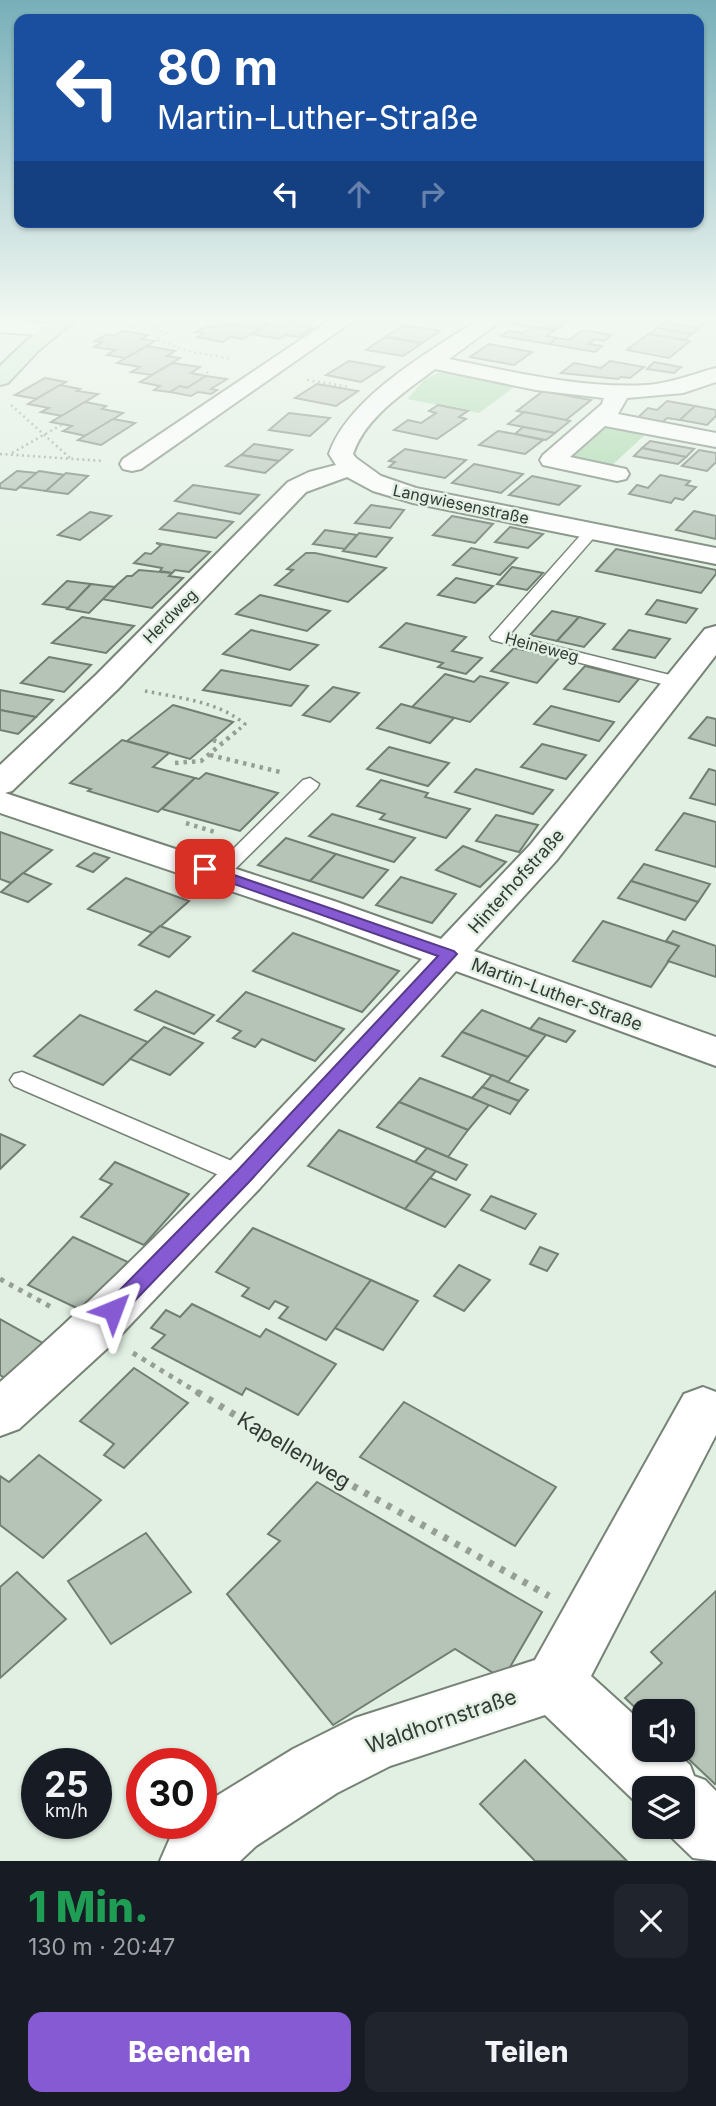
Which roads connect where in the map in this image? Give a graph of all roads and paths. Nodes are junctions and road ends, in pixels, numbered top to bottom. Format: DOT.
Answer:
graph roads {
  1 [pos="10,405"];
  2 [pos="218,405"];
  3 [pos="377,405"];
  4 [pos="614,405"];
  5 [pos="601,418"];
  6 [pos="63,424"];
  7 [pos="44,435"];
  8 [pos="716,440"];
  9 [pos="0,454"];
  10 [pos="10,454"];
  11 [pos="71,458"];
  12 [pos="132,464"];
  13 [pos="351,468"];
  14 [pos="617,474"];
  15 [pos="592,531"];
  16 [pos="716,556"];
  17 [pos="716,635"];
  18 [pos="107,682"];
  19 [pos="680,683"];
  20 [pos="213,740"];
  21 [pos="223,743"];
  22 [pos="175,762"];
  23 [pos="0,784"];
  24 [pos="310,784"];
  25 [pos="0,802"];
  26 [pos="186,824"];
  27 [pos="223,835"];
  28 [pos="219,874"];
  29 [pos="449,954"];
  30 [pos="716,1052"];
  31 [pos="22,1080"];
  32 [pos="244,1176"];
  33 [pos="0,1279"];
  34 [pos="94,1329"];
  35 [pos="703,1409"];
  36 [pos="0,1414"];
  37 [pos="589,1619"];
  38 [pos="555,1683"];
  39 [pos="654,1776"];
  40 [pos="695,1815"];
  41 [pos="716,1835"];
  42 [pos="193,1861"];
  1 -- 7 [label="path"];
  2 -- 12 [label="street"];
  3 -- 13 [label="street"];
  4 -- 5 [label="street"];
  5 -- 8 [label="street"];
  5 -- 14 [label="street"];
  6 -- 7 [label="path"];
  7 -- 10 [label="path"];
  7 -- 11 [label="path"];
  9 -- 10 [label="path"];
  10 -- 11 [label="path"];
  11 -- 12 [label="path"];
  13 -- 15 [label="street, Langwiesenstraße"];
  13 -- 18 [label="street, Herdweg"];
  15 -- 16 [label="street, Langwiesenstraße"];
  15 -- 19 [label="lane, Heineweg"];
  17 -- 19 [label="street, Hinterhofstraße"];
  18 -- 21 [label="path"];
  18 -- 23 [label="street, Herdweg"];
  19 -- 29 [label="street, Hinterhofstraße"];
  20 -- 21 [label="path"];
  21 -- 22 [label="path"];
  24 -- 28 [label="lane"];
  25 -- 28 [label="street, Martin-Luther-Straße"];
  26 -- 27 [label="path"];
  28 -- 29 [label="street, Martin-Luther-Straße"];
  29 -- 30 [label="street, Martin-Luther-Straße"];
  29 -- 32 [label="street, Hinterhofstraße"];
  31 -- 32 [label="lane"];
  32 -- 34 [label="street, Hinterhofstraße"];
  33 -- 34 [label="path, Kapellenweg"];
  34 -- 36 [label="street, Hinterhofstraße"];
  34 -- 37 [label="path, Kapellenweg"];
  35 -- 37 [label="street"];
  37 -- 38 [label="street"];
  38 -- 39 [label="street"];
  38 -- 42 [label="street, Waldhornstraße"];
  40 -- 41 [label="street"];
}
